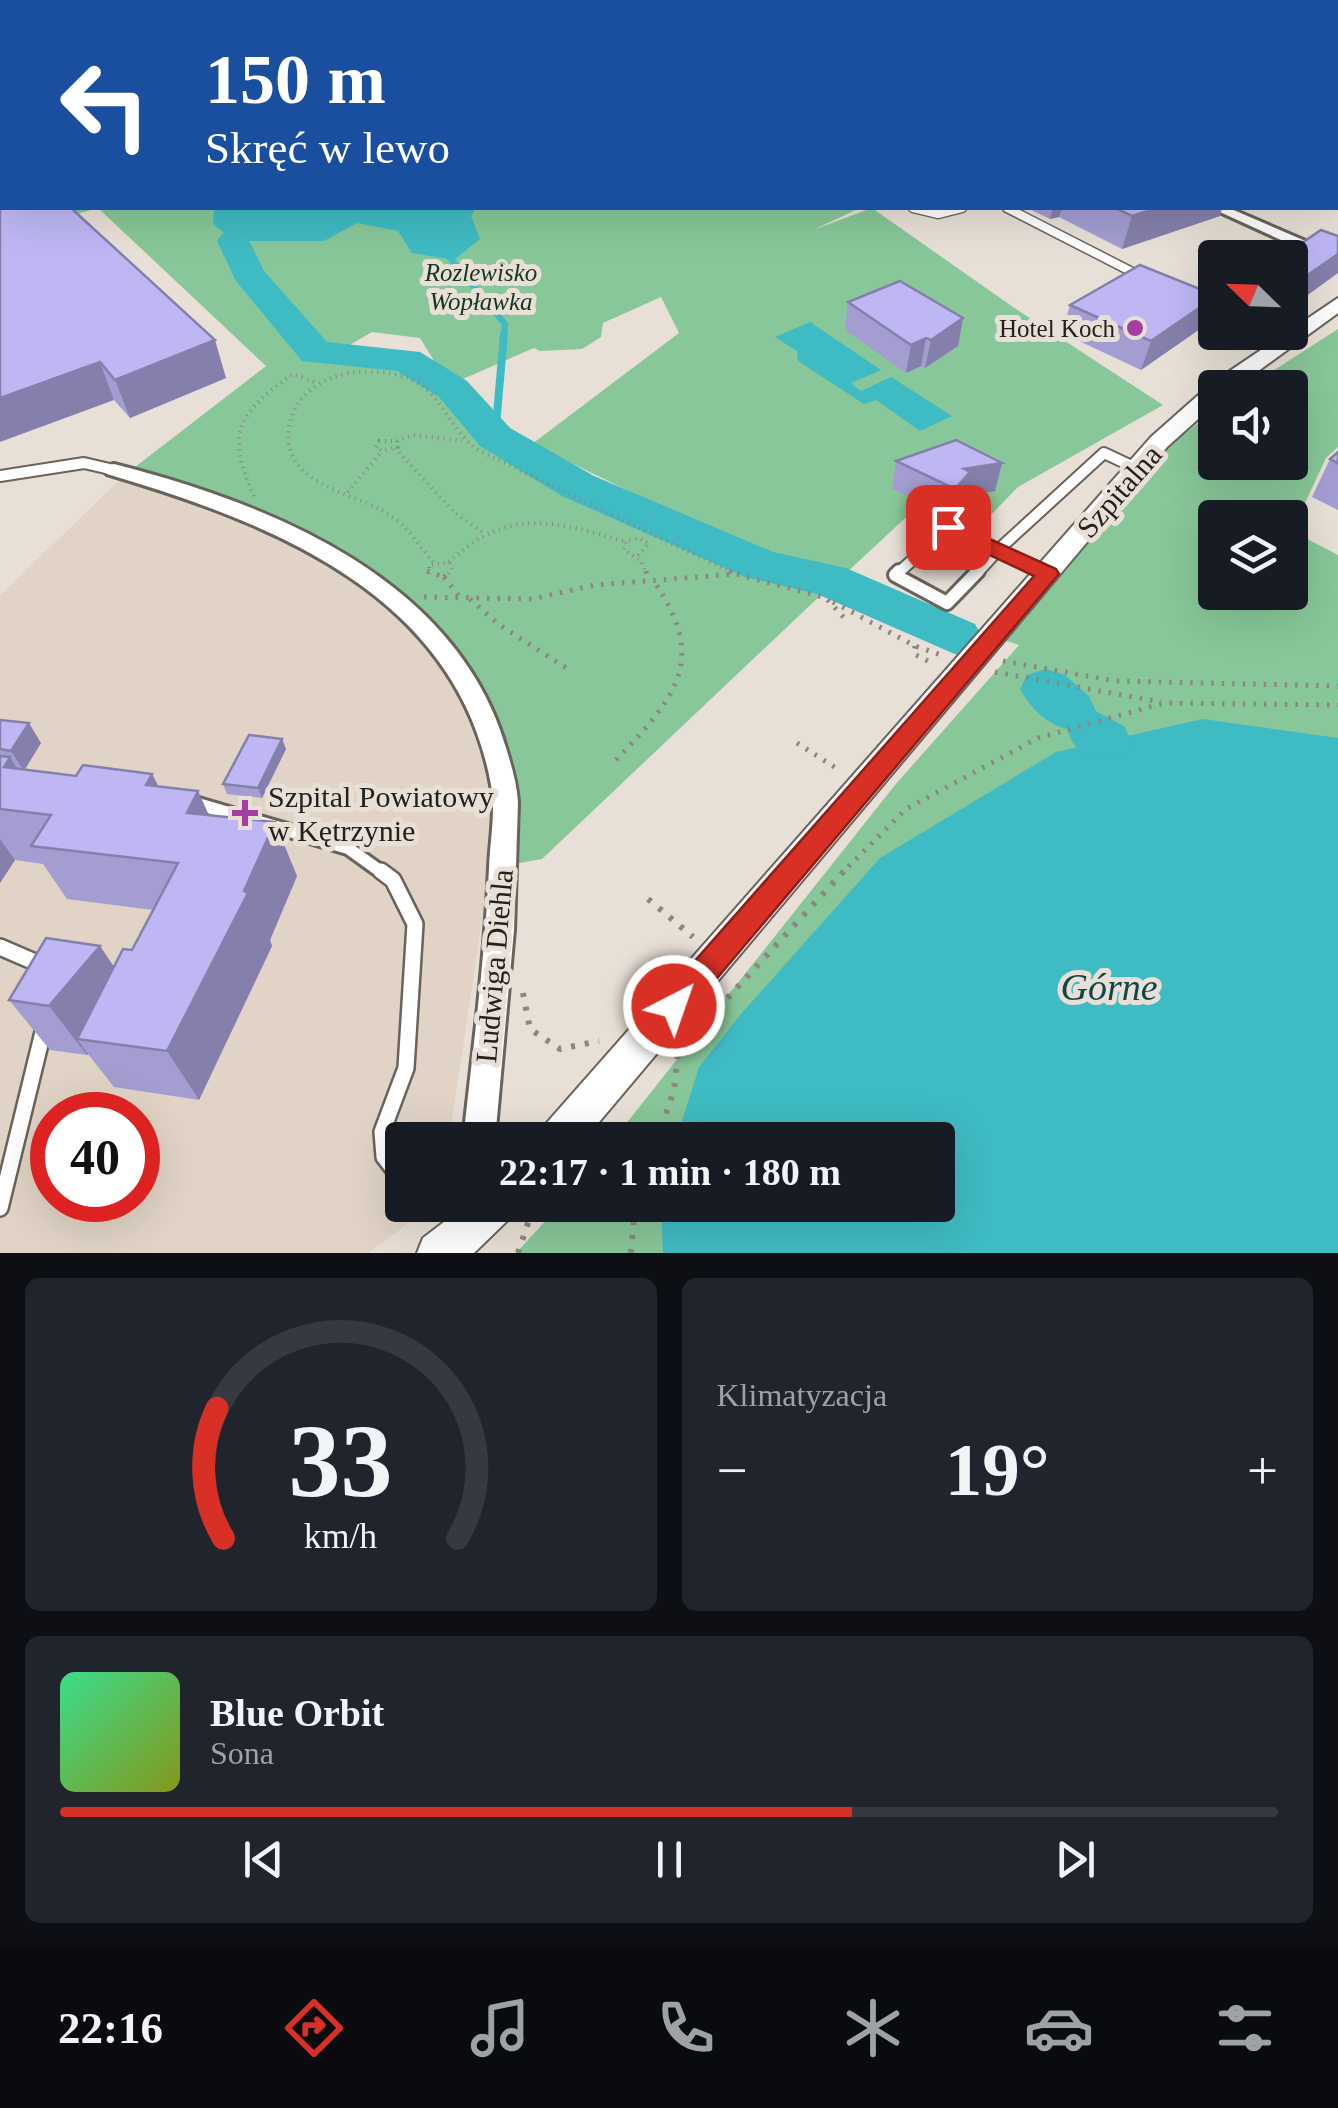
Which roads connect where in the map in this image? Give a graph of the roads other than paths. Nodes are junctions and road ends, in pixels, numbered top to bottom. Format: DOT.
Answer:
graph roads {
  1 [pos="917,210"];
  2 [pos="957,210"];
  3 [pos="1010,210"];
  4 [pos="1223,210"];
  5 [pos="1338,261"];
  6 [pos="1158,286"];
  7 [pos="1338,304"];
  8 [pos="1308,326"];
  9 [pos="1276,350"];
  10 [pos="1247,370"];
  11 [pos="1198,408"];
  12 [pos="1138,468"];
  13 [pos="114,470"];
  14 [pos="0,476"];
  15 [pos="998,550"];
  16 [pos="1048,574"];
  17 [pos="180,798"];
  18 [pos="0,947"];
  19 [pos="50,984"];
  20 [pos="49,1006"];
  21 [pos="386,1122"];
  22 [pos="481,1122"];
  23 [pos="574,1122"];
  24 [pos="385,1124"];
  25 [pos="385,1158"];
  26 [pos="0,1208"];
  1 -- 2 [label="lane"];
  3 -- 6 [label="lane"];
  4 -- 5 [label="street"];
  7 -- 8 [label="street, Szpitalna"];
  9 -- 10 [label="street, Szpitalna"];
  11 -- 12 [label="street, Szpitalna"];
  12 -- 15 [label="lane"];
  12 -- 16 [label="street, Szpitalna"];
  13 -- 14 [label="lane"];
  13 -- 22 [label="street, Ludwiga Diehla"];
  15 -- 15 [label="lane"];
  15 -- 16 [label="lane"];
  16 -- 23 [label="street, Szpitalna"];
  17 -- 21 [label="lane"];
  18 -- 19 [label="lane"];
  20 -- 26 [label="lane"];
  24 -- 25 [label="lane"];
}
